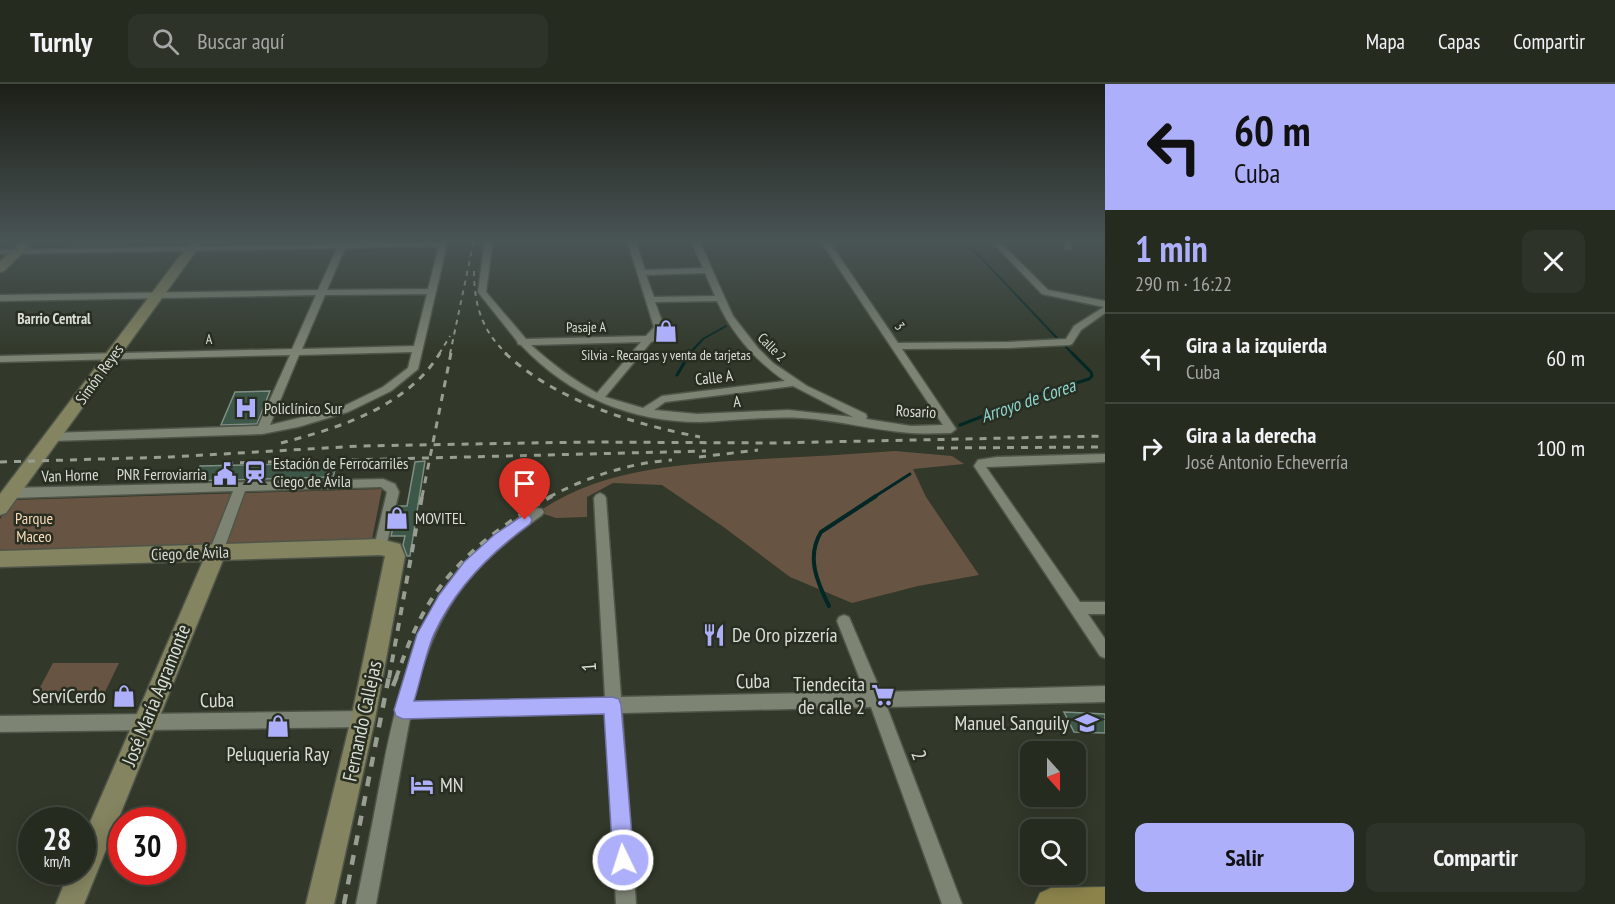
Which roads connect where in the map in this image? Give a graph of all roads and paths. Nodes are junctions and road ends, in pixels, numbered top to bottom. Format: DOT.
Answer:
graph roads {
  1 [pos="169,278"];
  2 [pos="327,278"];
  3 [pos="434,278"];
  4 [pos="484,278"];
  5 [pos="644,278"];
  6 [pos="713,278"];
  7 [pos="850,278"];
  8 [pos="1033,278"];
  9 [pos="431,291"];
  10 [pos="321,292"];
  11 [pos="156,296"];
  12 [pos="0,298"];
  13 [pos="722,298"];
  14 [pos="651,300"];
  15 [pos="1105,306"];
  16 [pos="651,339"];
  17 [pos="521,342"];
  18 [pos="896,346"];
  19 [pos="419,349"];
  20 [pos="295,353"];
  21 [pos="111,356"];
  22 [pos="0,359"];
  23 [pos="793,383"];
  24 [pos="598,398"];
  25 [pos="642,413"];
  26 [pos="879,424"];
  27 [pos="951,429"];
  28 [pos="262,430"];
  29 [pos="52,437"];
  30 [pos="1105,458"];
  31 [pos="241,486"];
  32 [pos="600,498"];
  33 [pos="6,500"];
  34 [pos="538,512"];
  35 [pos="380,547"];
  36 [pos="216,552"];
  37 [pos="0,559"];
  38 [pos="1076,608"];
  39 [pos="1105,608"];
  40 [pos="844,621"];
  41 [pos="1105,651"];
  42 [pos="1105,693"];
  43 [pos="876,699"];
  44 [pos="612,705"];
  45 [pos="403,710"];
  46 [pos="363,719"];
  47 [pos="145,722"];
  48 [pos="0,724"];
  49 [pos="1105,903"];
  50 [pos="70,904"];
  51 [pos="320,904"];
  52 [pos="366,904"];
  53 [pos="626,904"];
  54 [pos="952,904"];
  55 [pos="1051,904"];
  1 -- 11 [label="street, Simón Reyes"];
  2 -- 10 [label="street"];
  3 -- 9 [label="street"];
  4 -- 17 [label="street, A"];
  5 -- 14 [label="street"];
  6 -- 13 [label="street, Calle 2"];
  7 -- 18 [label="street, 3"];
  8 -- 15 [label="street"];
  9 -- 10 [label="street"];
  9 -- 19 [label="street"];
  10 -- 11 [label="street"];
  10 -- 20 [label="street"];
  11 -- 12 [label="street"];
  11 -- 21 [label="street, Simón Reyes"];
  13 -- 14 [label="street"];
  13 -- 23 [label="street, Calle 2"];
  14 -- 16 [label="street"];
  15 -- 18 [label="street"];
  16 -- 17 [label="street, Pasaje A"];
  16 -- 24 [label="street"];
  17 -- 24 [label="street, A"];
  18 -- 27 [label="street, 3"];
  19 -- 20 [label="street, A"];
  19 -- 28 [label="street"];
  20 -- 21 [label="street, A"];
  20 -- 28 [label="street"];
  21 -- 22 [label="street, A"];
  21 -- 29 [label="street, Simón Reyes"];
  23 -- 25 [label="street, Calle A"];
  23 -- 26 [label="street, Calle 2"];
  24 -- 25 [label="street, A"];
  25 -- 26 [label="street, A"];
  26 -- 27 [label="street, Rosario"];
  28 -- 29 [label="street"];
  29 -- 33 [label="street, Simón Reyes"];
  30 -- 38 [label="street"];
  31 -- 33 [label="street, Van Horne"];
  31 -- 35 [label="street, Van Horne"];
  31 -- 36 [label="street, José María Agramonte"];
  32 -- 44 [label="street, 1"];
  34 -- 45 [label="street"];
  35 -- 36 [label="street, Ciego de Ávila"];
  35 -- 46 [label="street, Fernando Callejas"];
  36 -- 37 [label="street, Ciego de Ávila"];
  36 -- 47 [label="street, José María Agramonte"];
  38 -- 39 [label="street"];
  38 -- 41 [label="street"];
  40 -- 43 [label="street, 2"];
  42 -- 43 [label="street, Cuba"];
  43 -- 44 [label="street, Cuba"];
  43 -- 54 [label="street, 2"];
  44 -- 45 [label="street, Cuba"];
  44 -- 53 [label="street, 1"];
  45 -- 52 [label="street"];
  46 -- 47 [label="street, Cuba"];
  46 -- 51 [label="street, Fernando Callejas"];
  47 -- 48 [label="street, Cuba"];
  47 -- 50 [label="street, José María Agramonte"];
  49 -- 55 [label="main road"];
}
